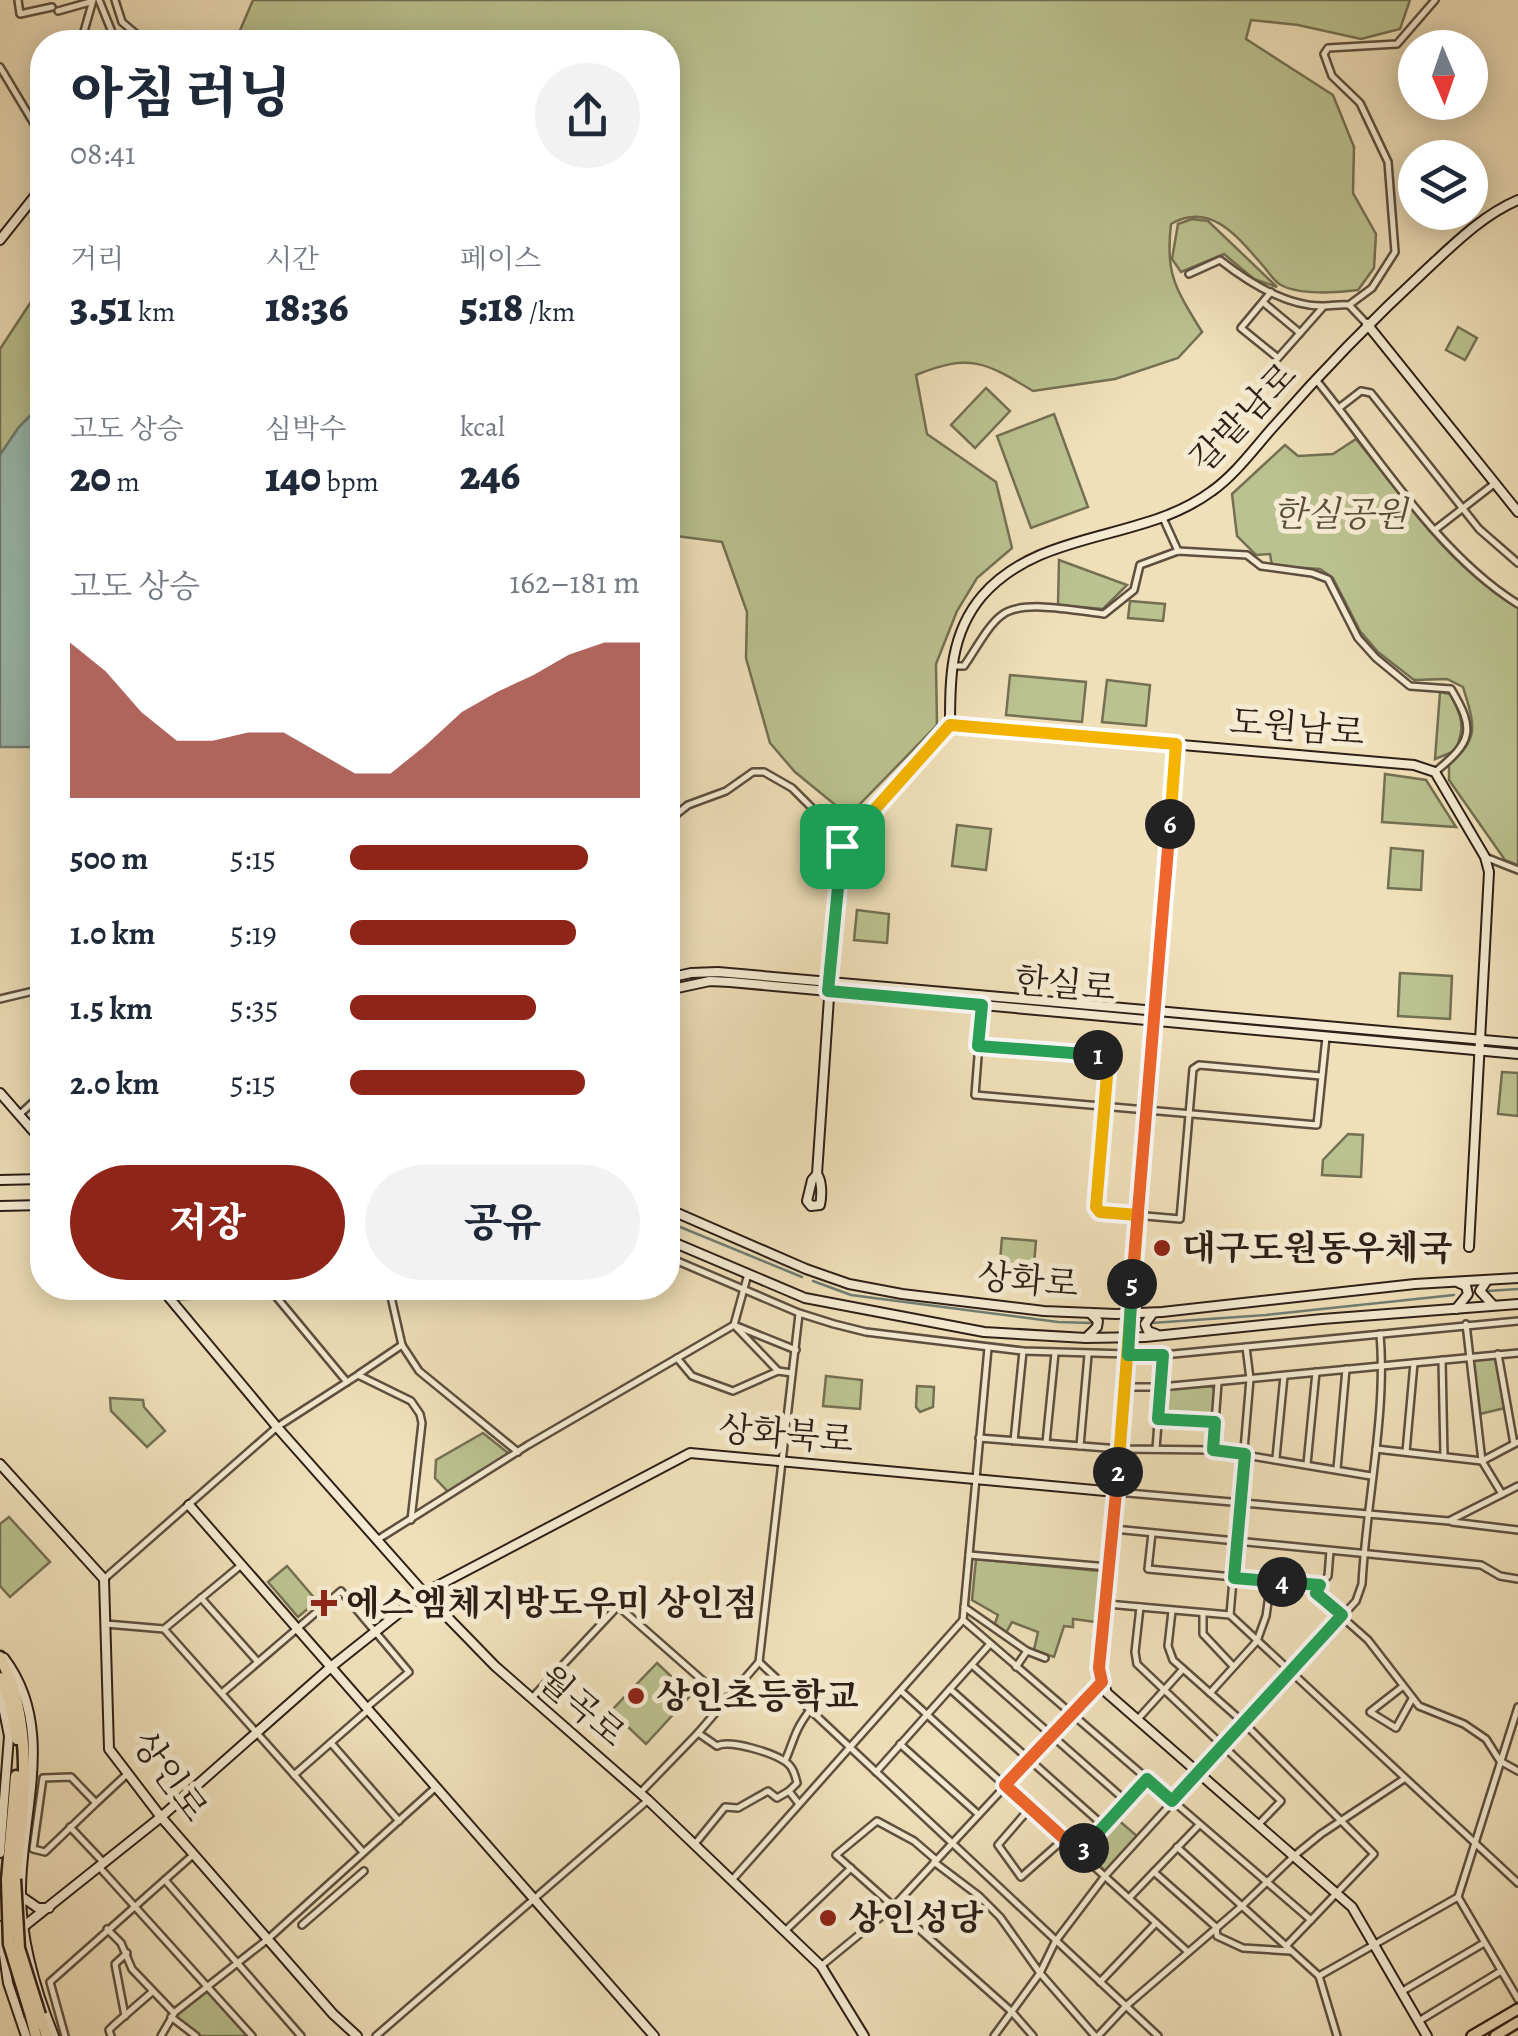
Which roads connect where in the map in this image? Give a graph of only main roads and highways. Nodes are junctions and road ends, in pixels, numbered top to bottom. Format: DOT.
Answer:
graph roads {
  1 [pos="1518,200"];
  2 [pos="30,202"];
  3 [pos="0,240"];
  4 [pos="1367,324"];
  5 [pos="1518,512"];
  6 [pos="950,725"];
  7 [pos="1176,744"];
  8 [pos="680,975"];
  9 [pos="828,986"];
  10 [pos="680,988"];
  11 [pos="1154,1015"];
  12 [pos="1480,1039"];
  13 [pos="1518,1043"];
  14 [pos="1480,1050"];
  15 [pos="1518,1054"];
  16 [pos="0,1093"];
  17 [pos="30,1128"];
  18 [pos="817,1174"];
  19 [pos="0,1180"];
  20 [pos="30,1180"];
  21 [pos="30,1205"];
  22 [pos="0,1206"];
  23 [pos="680,1214"];
  24 [pos="680,1245"];
  25 [pos="1469,1247"];
  26 [pos="1518,1278"];
  27 [pos="1490,1280"];
  28 [pos="1457,1283"];
  29 [pos="171,1300"];
  30 [pos="1518,1304"];
  31 [pos="1494,1306"];
  32 [pos="1456,1309"];
  33 [pos="1157,1312"];
  34 [pos="1090,1313"];
  35 [pos="1130,1314"];
  36 [pos="1160,1336"];
  37 [pos="1086,1338"];
  38 [pos="1129,1338"];
  39 [pos="0,1464"];
  40 [pos="1116,1492"];
  41 [pos="189,1504"];
  42 [pos="424,1593"];
  43 [pos="0,1655"];
  44 [pos="332,1666"];
  45 [pos="0,1678"];
  46 [pos="0,1691"];
  47 [pos="162,1816"];
  48 [pos="0,1853"];
  49 [pos="7,1882"];
  50 [pos="22,1894"];
  51 [pos="49,1908"];
  52 [pos="0,1926"];
  53 [pos="23,1929"];
  54 [pos="3,1943"];
  55 [pos="1518,2009"];
  56 [pos="35,2015"];
  57 [pos="1518,2022"];
  58 [pos="865,2035"];
  59 [pos="26,2036"];
  60 [pos="36,2036"];
  61 [pos="46,2036"];
  62 [pos="54,2036"];
  63 [pos="357,2036"];
  64 [pos="654,2036"];
  65 [pos="1428,2036"];
  66 [pos="1472,2036"];
  67 [pos="1495,2036"];
  1 -- 4 [label="main road, 갈밭남로"];
  2 -- 3 [label="main road"];
  4 -- 5 [label="main road"];
  4 -- 6 [label="main road, 갈밭남로"];
  6 -- 7 [label="main road, 도원남로"];
  6 -- 9 [label="main road"];
  7 -- 11 [label="main road"];
  7 -- 12 [label="main road, 도원남로"];
  8 -- 9 [label="main road, 한실로"];
  9 -- 10 [label="main road, 한실로"];
  9 -- 11 [label="main road, 한실로"];
  9 -- 11 [label="main road, 한실로"];
  9 -- 18 [label="main road"];
  11 -- 12 [label="main road, 한실로"];
  11 -- 14 [label="main road, 한실로"];
  11 -- 35 [label="main road"];
  12 -- 13 [label="main road, 한실로"];
  12 -- 14 [label="main road"];
  14 -- 15 [label="main road, 한실로"];
  14 -- 25 [label="main road"];
  16 -- 17 [label="main road"];
  19 -- 20 [label="main road"];
  21 -- 22 [label="main road"];
  23 -- 34 [label="main road, 상화로"];
  24 -- 37 [label="main road, 상화로"];
  26 -- 27 [label="main road, 상화로"];
  27 -- 28 [label="main road, 상화로"];
  27 -- 31 [label="main road"];
  28 -- 32 [label="main road"];
  28 -- 33 [label="main road, 상화로"];
  29 -- 42 [label="main road, 월곡로"];
  30 -- 31 [label="main road, 상화로"];
  31 -- 32 [label="main road, 상화로"];
  32 -- 36 [label="main road, 상화로"];
  33 -- 35 [label="main road, 상화로"];
  33 -- 36 [label="main road"];
  34 -- 35 [label="main road, 상화로"];
  34 -- 37 [label="main road"];
  35 -- 38 [label="main road"];
  36 -- 38 [label="main road, 상화로"];
  37 -- 38 [label="main road, 상화로"];
  38 -- 40 [label="main road"];
  39 -- 47 [label="main road, 상인로"];
  40 -- 42 [label="main road, 상화북로"];
  40 -- 65 [label="main road"];
  41 -- 44 [label="main road"];
  42 -- 44 [label="main road, 상화북로"];
  42 -- 58 [label="main road, 월곡로"];
  43 -- 49 [label="highway"];
  43 -- 50 [label="main road"];
  44 -- 47 [label="main road, 상화북로"];
  44 -- 64 [label="main road"];
  45 -- 49 [label="highway"];
  46 -- 48 [label="main road"];
  47 -- 51 [label="main road, 상화북로"];
  47 -- 63 [label="main road, 상인로"];
  49 -- 50 [label="main road"];
  49 -- 56 [label="highway, bridge"];
  50 -- 51 [label="main road"];
  50 -- 53 [label="main road"];
  51 -- 53 [label="main road, 상화북로"];
  52 -- 54 [label="main road"];
  53 -- 54 [label="main road, 상화북로"];
  53 -- 62 [label="main road"];
  54 -- 59 [label="main road"];
  55 -- 66 [label="main road"];
  56 -- 60 [label="highway"];
  56 -- 61 [label="highway"];
  57 -- 67 [label="main road"];
}
